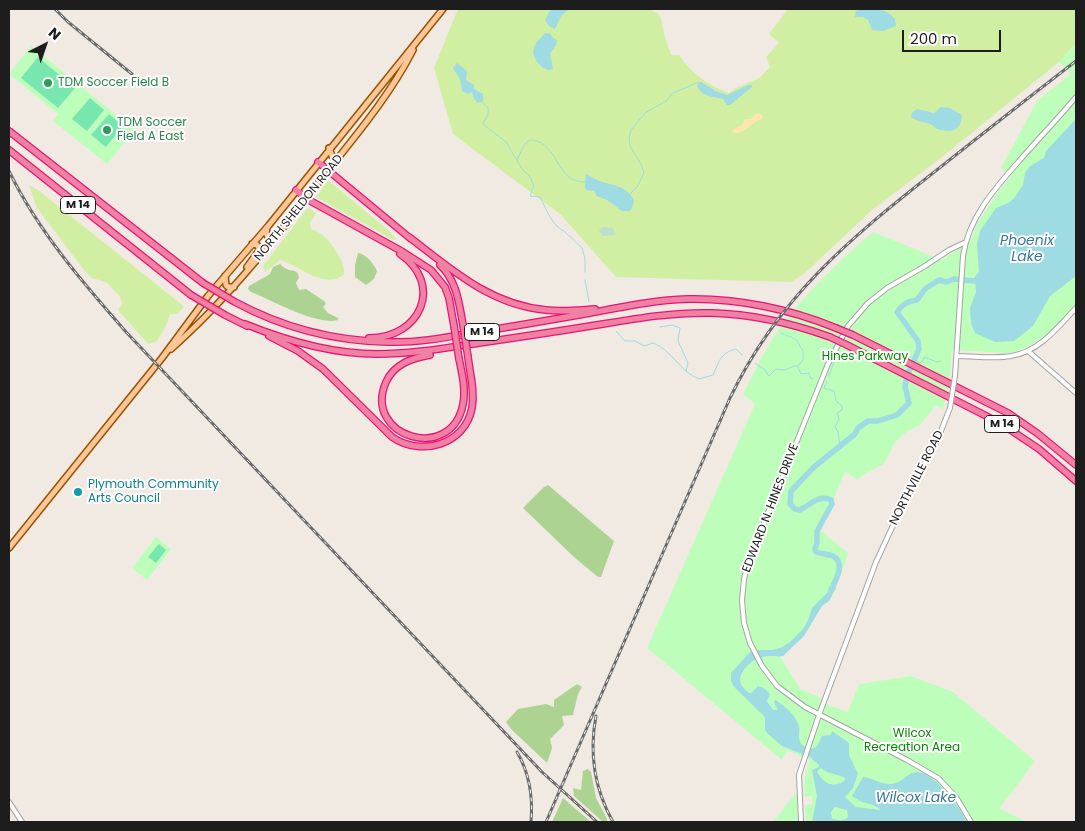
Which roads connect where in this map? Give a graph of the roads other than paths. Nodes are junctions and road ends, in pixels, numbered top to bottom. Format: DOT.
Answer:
graph roads {
  1 [pos="444,9"];
  2 [pos="417,43"];
  3 [pos="1076,97"];
  4 [pos="359,112"];
  5 [pos="370,117"];
  6 [pos="9,131"];
  7 [pos="329,148"];
  8 [pos="9,150"];
  9 [pos="338,159"];
  10 [pos="318,162"];
  11 [pos="328,171"];
  12 [pos="296,190"];
  13 [pos="307,199"];
  14 [pos="269,225"];
  15 [pos="280,234"];
  16 [pos="373,236"];
  17 [pos="409,237"];
  18 [pos="966,242"];
  19 [pos="252,244"];
  20 [pos="226,275"];
  21 [pos="240,280"];
  22 [pos="234,288"];
  23 [pos="626,306"];
  24 [pos="1076,308"];
  25 [pos="245,324"];
  26 [pos="338,338"];
  27 [pos="478,343"];
  28 [pos="1028,351"];
  29 [pos="957,356"];
  30 [pos="162,358"];
  31 [pos="1076,393"];
  32 [pos="1076,465"];
  33 [pos="1076,481"];
  34 [pos="9,548"];
  35 [pos="819,715"];
  36 [pos="9,802"];
  37 [pos="22,822"];
  38 [pos="801,822"];
  39 [pos="971,822"];
  1 -- 2 [label="main road, NORTH SHELDON ROAD"];
  2 -- 4 [label="main road, NORTH SHELDON ROAD"];
  2 -- 5 [label="main road, NORTH SHELDON ROAD"];
  3 -- 18 [label="street, NORTHVILLE ROAD"];
  4 -- 5 [label="main road"];
  4 -- 7 [label="main road, NORTH SHELDON ROAD"];
  5 -- 9 [label="main road, NORTH SHELDON ROAD"];
  6 -- 26 [label="highway, M 14, bridge"];
  7 -- 9 [label="main road"];
  7 -- 10 [label="main road, NORTH SHELDON ROAD"];
  8 -- 25 [label="highway, M 14, bridge"];
  9 -- 11 [label="main road, NORTH SHELDON ROAD"];
  10 -- 11 [label="highway"];
  10 -- 12 [label="main road, NORTH SHELDON ROAD"];
  11 -- 13 [label="main road, NORTH SHELDON ROAD"];
  11 -- 17 [label="highway"];
  12 -- 13 [label="highway"];
  12 -- 14 [label="main road, NORTH SHELDON ROAD"];
  13 -- 15 [label="main road, NORTH SHELDON ROAD"];
  13 -- 16 [label="highway"];
  14 -- 15 [label="main road"];
  14 -- 19 [label="main road, NORTH SHELDON ROAD"];
  15 -- 21 [label="main road, NORTH SHELDON ROAD"];
  16 -- 26 [label="highway"];
  16 -- 27 [label="highway, bridge"];
  17 -- 23 [label="highway"];
  17 -- 25 [label="highway, bridge"];
  18 -- 29 [label="street, NORTHVILLE ROAD"];
  18 -- 35 [label="street, EDWARD N. HINES DRIVE"];
  19 -- 20 [label="main road, NORTH SHELDON ROAD"];
  19 -- 21 [label="main road"];
  20 -- 22 [label="main road"];
  20 -- 30 [label="main road, NORTH SHELDON ROAD"];
  21 -- 22 [label="main road, NORTH SHELDON ROAD"];
  22 -- 30 [label="main road, NORTH SHELDON ROAD"];
  23 -- 26 [label="highway, M 14"];
  23 -- 32 [label="highway, M 14, bridge"];
  24 -- 28 [label="street"];
  25 -- 27 [label="highway, M 14"];
  27 -- 33 [label="highway, M 14, bridge"];
  28 -- 29 [label="street"];
  28 -- 31 [label="street"];
  29 -- 35 [label="street, NORTHVILLE ROAD, bridge"];
  30 -- 34 [label="main road, NORTH SHELDON ROAD"];
  35 -- 38 [label="street, NORTHVILLE ROAD"];
  35 -- 39 [label="street, EDWARD N. HINES DRIVE"];
  36 -- 37 [label="street"];
}
